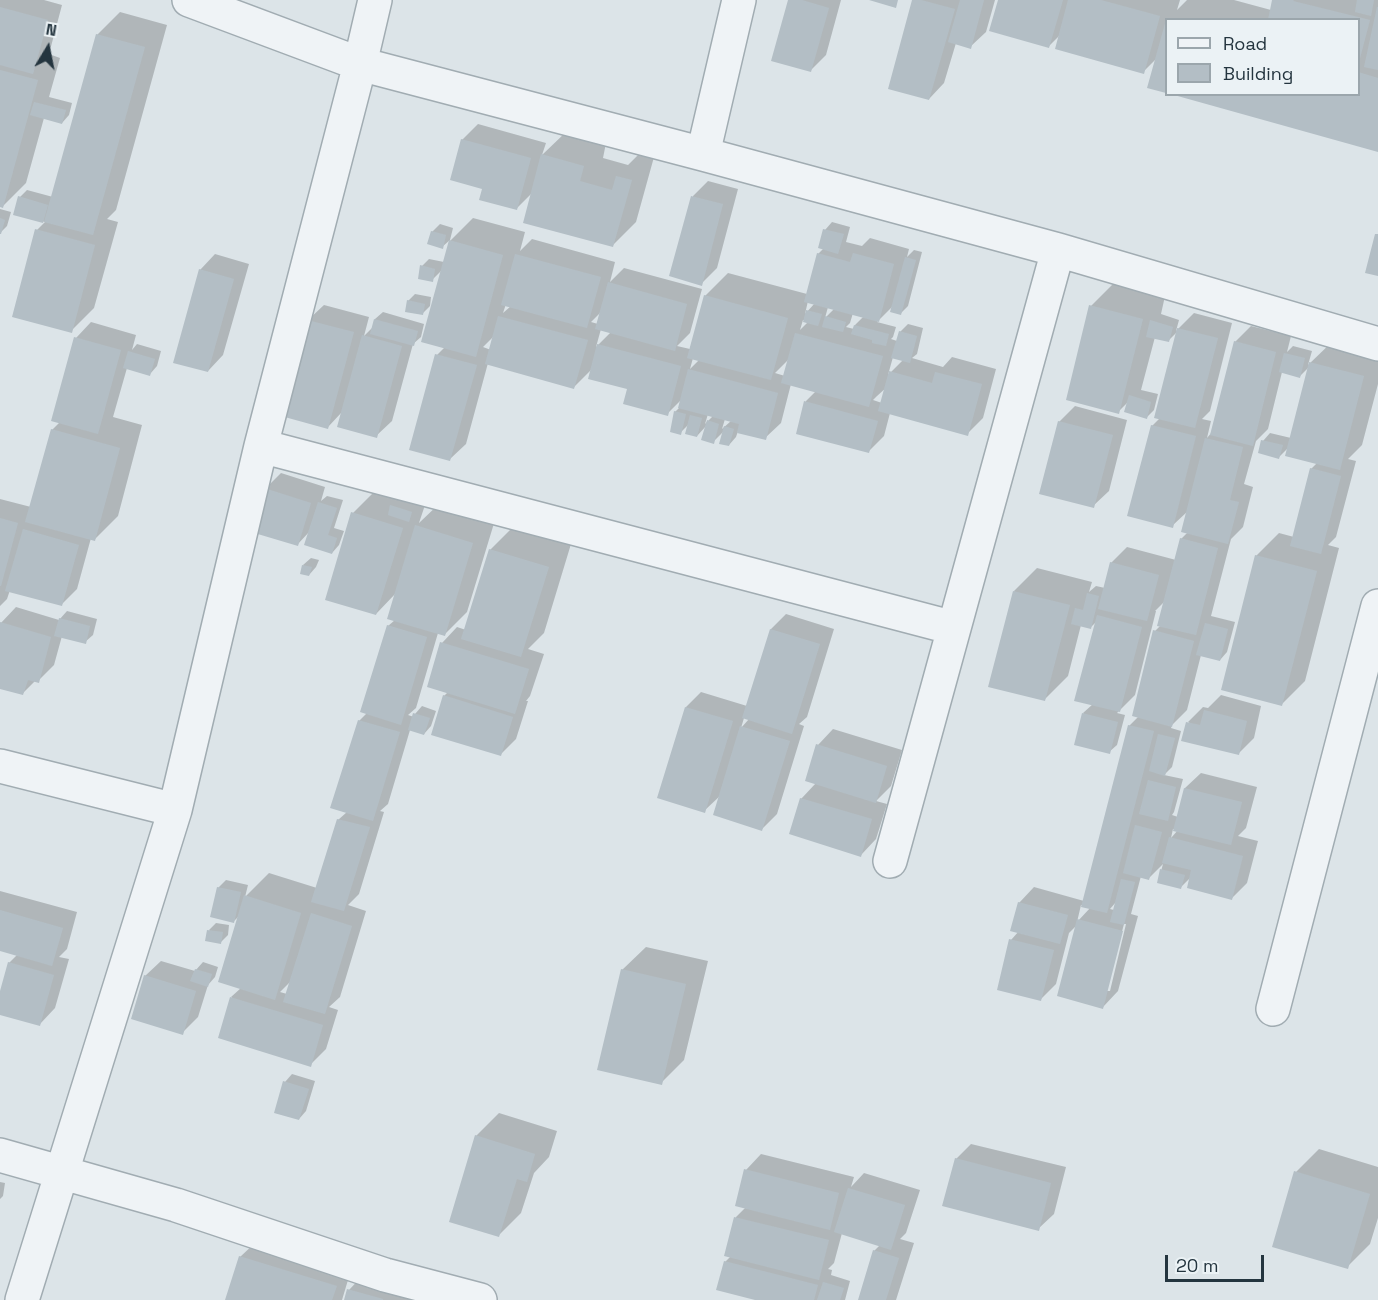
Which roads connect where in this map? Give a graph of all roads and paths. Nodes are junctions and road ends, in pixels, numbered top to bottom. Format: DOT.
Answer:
graph roads {
  1 [pos="189,0"];
  2 [pos="375,0"];
  3 [pos="739,0"];
  4 [pos="360,64"];
  5 [pos="703,154"];
  6 [pos="1058,250"];
  7 [pos="1378,344"];
  8 [pos="261,446"];
  9 [pos="1378,606"];
  10 [pos="954,628"];
  11 [pos="0,766"];
  12 [pos="176,810"];
  13 [pos="890,861"];
  14 [pos="1274,1009"];
  15 [pos="0,1155"];
  16 [pos="62,1173"];
  17 [pos="22,1300"];
  18 [pos="480,1300"];
  1 -- 4 [label="street"];
  2 -- 4 [label="street"];
  3 -- 5 [label="street"];
  4 -- 5 [label="street"];
  4 -- 8 [label="street"];
  5 -- 6 [label="street"];
  6 -- 7 [label="street"];
  6 -- 10 [label="street"];
  8 -- 10 [label="street"];
  8 -- 12 [label="street"];
  9 -- 14 [label="street"];
  10 -- 13 [label="street"];
  11 -- 12 [label="street"];
  12 -- 16 [label="street"];
  15 -- 16 [label="street"];
  16 -- 17 [label="street"];
  16 -- 18 [label="street"];
}
